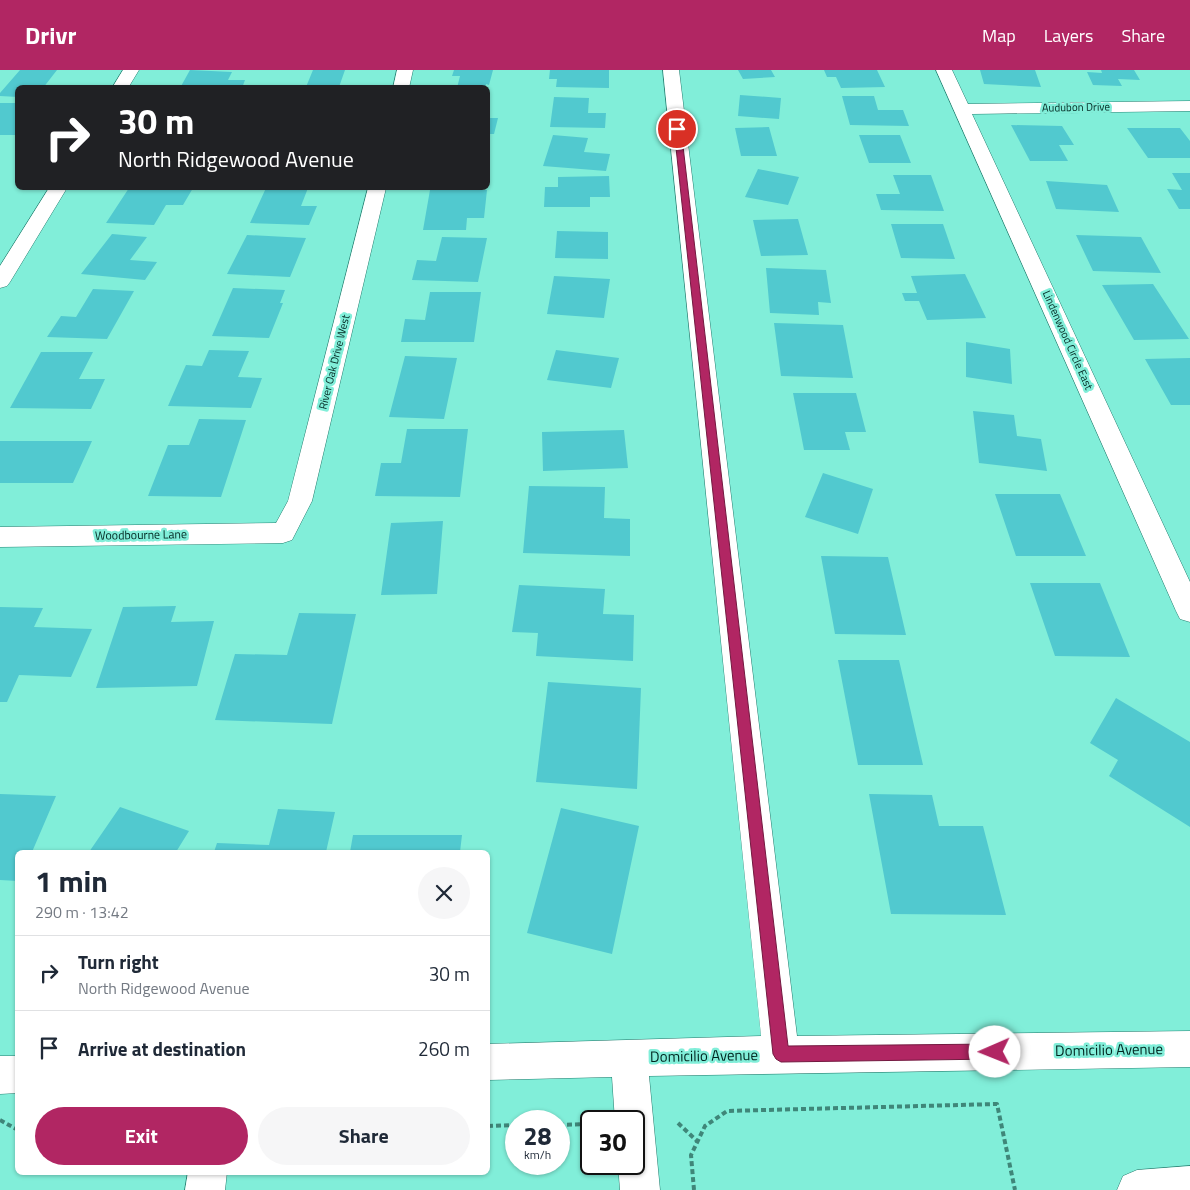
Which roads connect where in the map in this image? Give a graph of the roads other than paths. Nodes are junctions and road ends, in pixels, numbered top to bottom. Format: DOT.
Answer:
graph roads {
  1 [pos="131,70"];
  2 [pos="405,70"];
  3 [pos="670,70"];
  4 [pos="944,70"];
  5 [pos="122,85"];
  6 [pos="402,85"];
  7 [pos="1190,106"];
  8 [pos="963,108"];
  9 [pos="57,190"];
  10 [pos="377,190"];
  11 [pos="0,282"];
  12 [pos="283,533"];
  13 [pos="0,537"];
  14 [pos="1190,611"];
  15 [pos="1190,1050"];
  16 [pos="781,1054"];
  17 [pos="629,1058"];
  18 [pos="490,1062"];
  19 [pos="15,1074"];
  20 [pos="0,1075"];
  21 [pos="208,1175"];
  22 [pos="1190,1186"];
  23 [pos="205,1190"];
  24 [pos="640,1190"];
  25 [pos="1137,1190"];
  1 -- 5 [label="street"];
  2 -- 6 [label="street"];
  3 -- 16 [label="street"];
  4 -- 8 [label="street, Lindenwood Circle East"];
  7 -- 8 [label="street, Audubon Drive"];
  8 -- 14 [label="street, Lindenwood Circle East"];
  9 -- 11 [label="street"];
  10 -- 12 [label="street, River Oak Drive West"];
  12 -- 13 [label="street, Woodbourne Lane"];
  15 -- 16 [label="street, Domicilio Avenue"];
  16 -- 17 [label="street, Domicilio Avenue"];
  17 -- 18 [label="street, Domicilio Avenue"];
  17 -- 24 [label="street"];
  19 -- 20 [label="street"];
  21 -- 23 [label="street"];
  22 -- 25 [label="street"];
}
